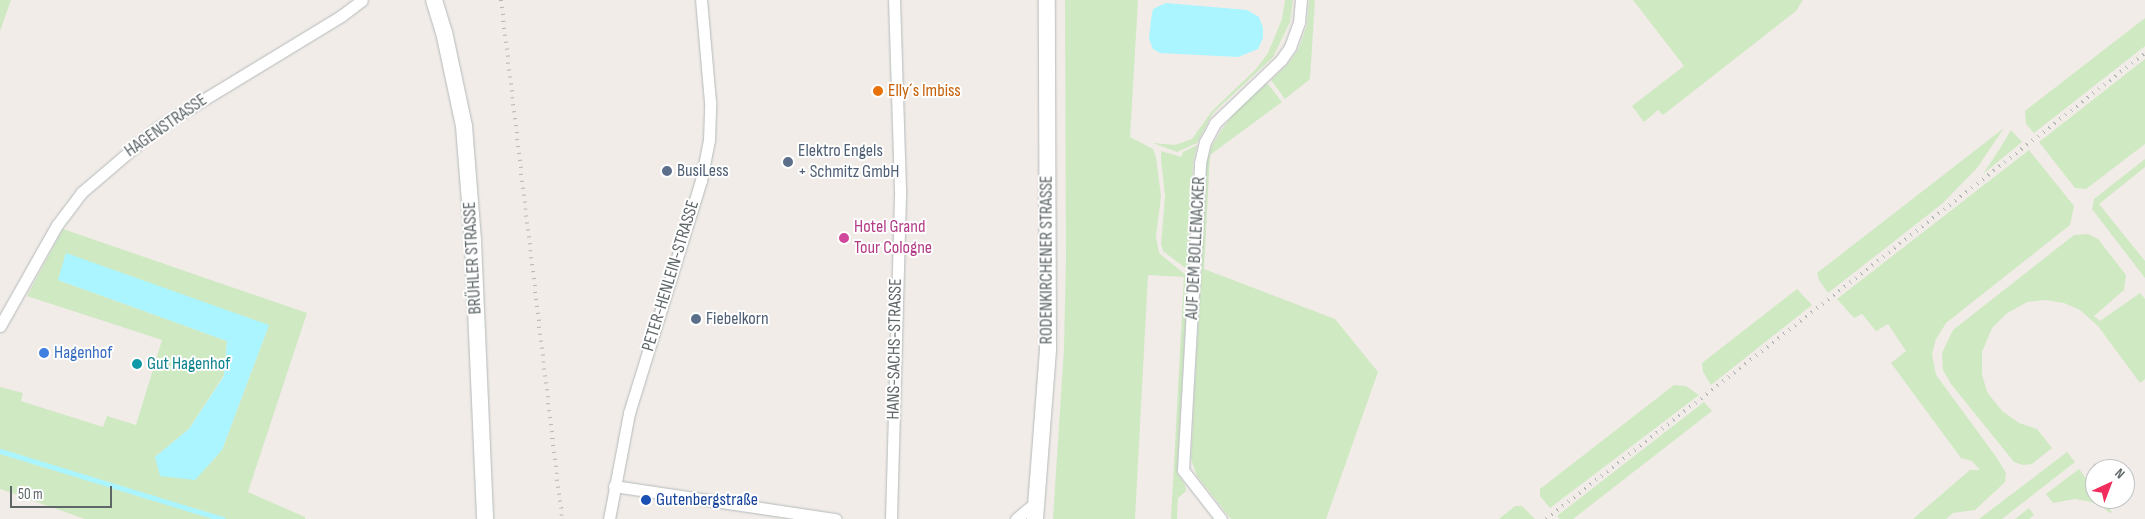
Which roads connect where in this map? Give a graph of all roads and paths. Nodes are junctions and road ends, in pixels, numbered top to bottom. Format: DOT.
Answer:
graph roads {
  1 [pos="362,0"];
  2 [pos="434,0"];
  3 [pos="701,0"];
  4 [pos="894,0"];
  5 [pos="1046,0"];
  6 [pos="1301,0"];
  7 [pos="0,326"];
  8 [pos="614,486"];
  9 [pos="1036,502"];
  10 [pos="485,519"];
  11 [pos="609,519"];
  12 [pos="836,519"];
  13 [pos="891,519"];
  14 [pos="1016,519"];
  15 [pos="1035,519"];
  16 [pos="1221,519"];
  1 -- 7 [label="street, HAGENSTRASSE"];
  2 -- 10 [label="main road, BRÜHLER STRASSE"];
  3 -- 8 [label="street, PETER-HENLEIN-STRASSE"];
  4 -- 13 [label="street, HANS-SACHS-STRASSE"];
  5 -- 9 [label="main road, RODENKIRCHENER STRASSE"];
  6 -- 16 [label="street, AUF DEM BOLLENACKER"];
  8 -- 11 [label="street, PETER-HENLEIN-STRASSE"];
  8 -- 12 [label="street"];
  9 -- 14 [label="street"];
  9 -- 15 [label="main road, RODENKIRCHENER STRASSE"];
}
